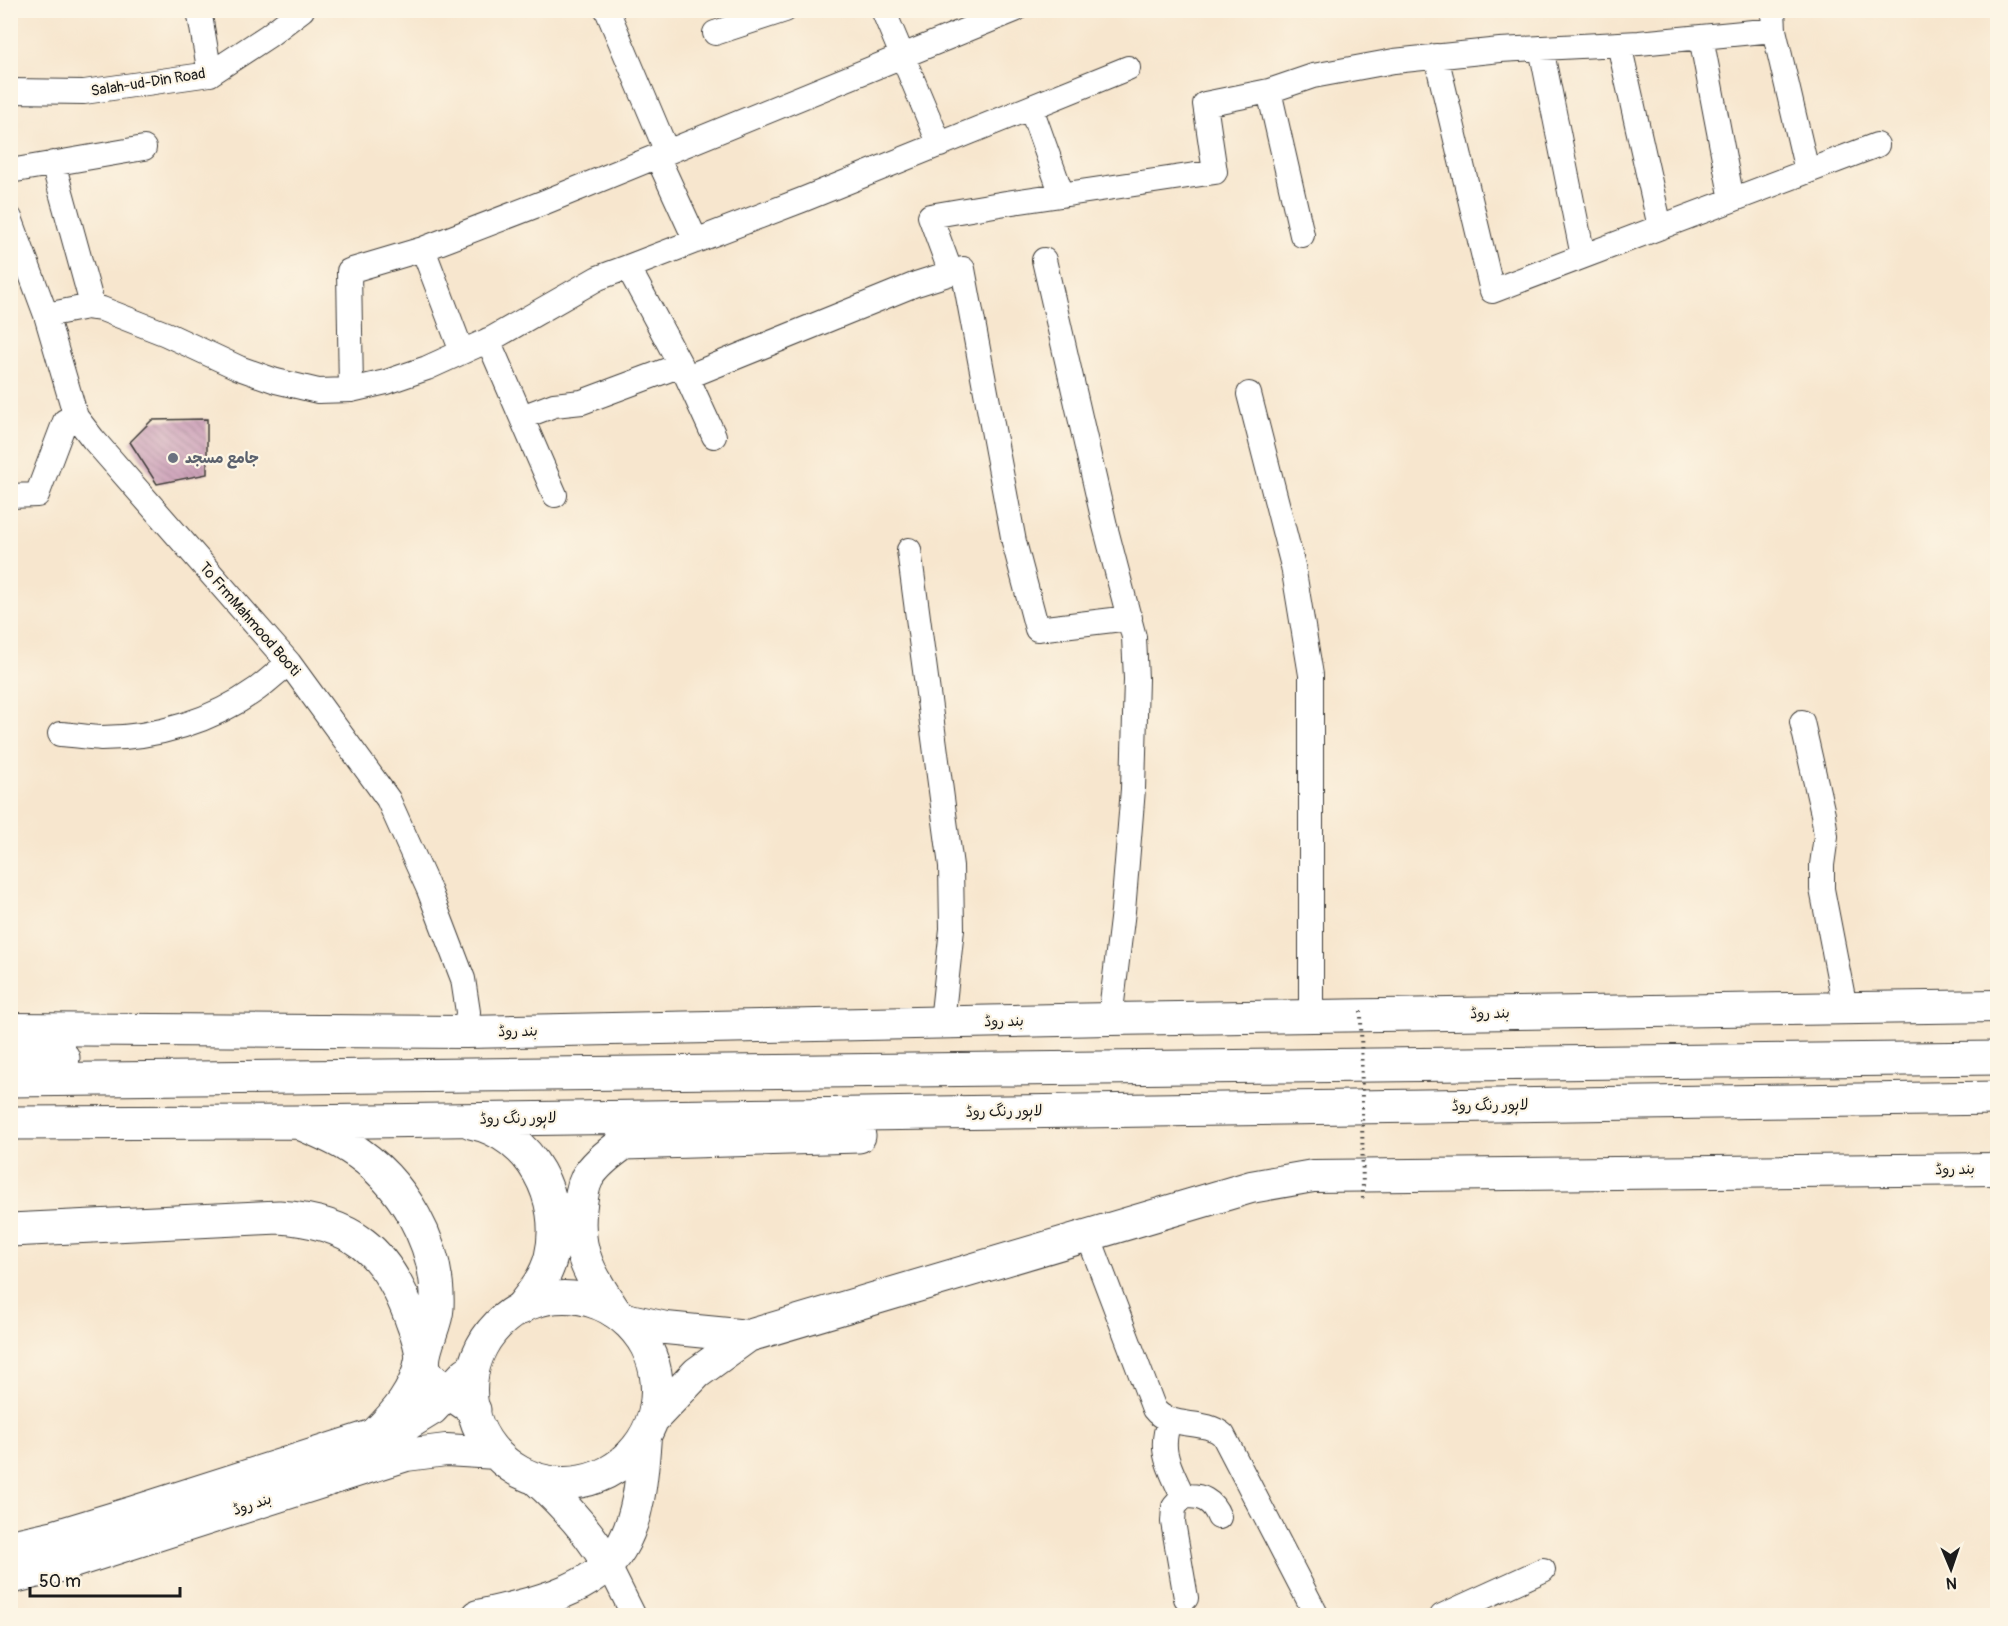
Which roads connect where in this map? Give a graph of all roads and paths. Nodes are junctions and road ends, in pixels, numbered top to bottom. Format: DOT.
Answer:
graph roads {
  1 [pos="199,10"];
  2 [pos="302,10"];
  3 [pos="608,10"];
  4 [pos="785,10"];
  5 [pos="883,10"];
  6 [pos="1015,10"];
  7 [pos="1774,20"];
  8 [pos="715,33"];
  9 [pos="1701,37"];
  10 [pos="1619,44"];
  11 [pos="1541,48"];
  12 [pos="902,56"];
  13 [pos="1436,56"];
  14 [pos="1128,68"];
  15 [pos="210,74"];
  16 [pos="10,91"];
  17 [pos="1269,91"];
  18 [pos="1032,108"];
  19 [pos="940,144"];
  20 [pos="1877,145"];
  21 [pos="144,148"];
  22 [pos="662,154"];
  23 [pos="53,164"];
  24 [pos="10,171"];
  25 [pos="1807,171"];
  26 [pos="1062,195"];
  27 [pos="1732,200"];
  28 [pos="10,218"];
  29 [pos="1660,227"];
  30 [pos="1302,235"];
  31 [pos="696,241"];
  32 [pos="423,249"];
  33 [pos="1583,256"];
  34 [pos="18,258"];
  35 [pos="1044,260"];
  36 [pos="628,267"];
  37 [pos="951,273"];
  38 [pos="93,308"];
  39 [pos="46,315"];
  40 [pos="488,340"];
  41 [pos="462,352"];
  42 [pos="684,371"];
  43 [pos="351,390"];
  44 [pos="1249,394"];
  45 [pos="76,417"];
  46 [pos="522,417"];
  47 [pos="714,436"];
  48 [pos="555,495"];
  49 [pos="11,496"];
  50 [pos="909,550"];
  51 [pos="1130,618"];
  52 [pos="289,663"];
  53 [pos="1802,722"];
  54 [pos="60,734"];
  55 [pos="1998,1006"];
  56 [pos="1845,1008"];
  57 [pos="1361,1011"];
  58 [pos="1311,1016"];
  59 [pos="1110,1019"];
  60 [pos="942,1022"];
  61 [pos="10,1029"];
  62 [pos="466,1032"];
  63 [pos="10,1057"];
  64 [pos="1998,1058"];
  65 [pos="284,1078"];
  66 [pos="10,1080"];
  67 [pos="1998,1098"];
  68 [pos="1229,1108"];
  69 [pos="456,1119"];
  70 [pos="297,1122"];
  71 [pos="10,1123"];
  72 [pos="1998,1169"];
  73 [pos="1363,1202"];
  74 [pos="10,1230"];
  75 [pos="1088,1235"];
  76 [pos="521,1308"];
  77 [pos="619,1315"];
  78 [pos="748,1336"];
  79 [pos="422,1359"];
  80 [pos="462,1401"];
  81 [pos="1170,1420"];
  82 [pos="649,1428"];
  83 [pos="375,1435"];
  84 [pos="496,1453"];
  85 [pos="535,1478"];
  86 [pos="1183,1497"];
  87 [pos="1219,1517"];
  88 [pos="10,1546"];
  89 [pos="608,1564"];
  90 [pos="1543,1570"];
  91 [pos="10,1578"];
  92 [pos="1186,1598"];
  93 [pos="478,1616"];
  94 [pos="634,1616"];
  95 [pos="1317,1616"];
  96 [pos="1442,1616"];
  1 -- 15 [label="street"];
  2 -- 15 [label="street, Salah-ud-Din Road"];
  3 -- 22 [label="street"];
  4 -- 8 [label="street"];
  5 -- 12 [label="street"];
  6 -- 12 [label="street"];
  7 -- 9 [label="street"];
  7 -- 25 [label="street"];
  9 -- 10 [label="street"];
  9 -- 27 [label="street"];
  10 -- 11 [label="street"];
  10 -- 29 [label="street"];
  11 -- 13 [label="street"];
  11 -- 33 [label="street"];
  12 -- 19 [label="street"];
  12 -- 22 [label="street"];
  13 -- 17 [label="street"];
  13 -- 33 [label="street"];
  14 -- 18 [label="street"];
  15 -- 16 [label="street, Salah-ud-Din Road"];
  17 -- 26 [label="street"];
  17 -- 30 [label="street"];
  18 -- 19 [label="street"];
  18 -- 26 [label="street"];
  19 -- 31 [label="street"];
  20 -- 25 [label="street"];
  21 -- 23 [label="street"];
  22 -- 31 [label="street"];
  22 -- 32 [label="street"];
  23 -- 24 [label="street"];
  23 -- 38 [label="street"];
  25 -- 27 [label="street"];
  26 -- 37 [label="street"];
  27 -- 29 [label="street"];
  28 -- 34 [label="street, To FrmMahmood Booti"];
  29 -- 33 [label="street"];
  31 -- 36 [label="street"];
  32 -- 41 [label="street"];
  32 -- 43 [label="street"];
  34 -- 39 [label="street, To FrmMahmood Booti"];
  35 -- 51 [label="street"];
  36 -- 40 [label="street"];
  36 -- 42 [label="street"];
  37 -- 42 [label="street"];
  37 -- 51 [label="street"];
  38 -- 39 [label="street"];
  38 -- 43 [label="street"];
  39 -- 45 [label="street, To FrmMahmood Booti"];
  40 -- 41 [label="street"];
  40 -- 46 [label="street"];
  41 -- 43 [label="street"];
  42 -- 46 [label="street"];
  42 -- 47 [label="street"];
  44 -- 58 [label="street"];
  45 -- 49 [label="street"];
  45 -- 52 [label="street, To FrmMahmood Booti"];
  46 -- 48 [label="street"];
  50 -- 60 [label="street"];
  51 -- 59 [label="street"];
  52 -- 54 [label="street"];
  52 -- 62 [label="street, To FrmMahmood Booti"];
  53 -- 56 [label="street"];
  55 -- 56 [label="main road, بند روڈ"];
  56 -- 58 [label="main road, بند روڈ"];
  57 -- 73 [label="path, bridge"];
  58 -- 59 [label="main road, بند روڈ"];
  59 -- 60 [label="main road, بند روڈ"];
  60 -- 62 [label="main road, بند روڈ"];
  61 -- 62 [label="main road, بند روڈ"];
  63 -- 65 [label="highway"];
  64 -- 65 [label="highway"];
  65 -- 66 [label="highway"];
  67 -- 68 [label="highway, لاہور رنگ روڈ"];
  68 -- 69 [label="highway, لاہور رنگ روڈ"];
  68 -- 77 [label="highway"];
  69 -- 70 [label="highway, لاہور رنگ روڈ"];
  69 -- 76 [label="highway"];
  70 -- 71 [label="highway, لاہور رنگ روڈ"];
  70 -- 79 [label="highway"];
  72 -- 75 [label="main road, بند روڈ"];
  74 -- 79 [label="highway"];
  75 -- 78 [label="main road, بند روڈ"];
  75 -- 81 [label="street"];
  76 -- 77 [label="main road"];
  76 -- 80 [label="main road"];
  77 -- 78 [label="main road"];
  77 -- 82 [label="main road"];
  78 -- 82 [label="main road"];
  79 -- 80 [label="highway"];
  79 -- 83 [label="highway"];
  80 -- 83 [label="main road, بند روڈ"];
  80 -- 84 [label="main road"];
  81 -- 86 [label="street"];
  81 -- 95 [label="street"];
  82 -- 85 [label="main road"];
  82 -- 89 [label="main road"];
  83 -- 88 [label="main road, بند روڈ"];
  84 -- 85 [label="main road"];
  84 -- 91 [label="main road, بند روڈ"];
  85 -- 89 [label="main road"];
  86 -- 87 [label="street"];
  86 -- 92 [label="street"];
  89 -- 93 [label="main road"];
  89 -- 94 [label="street"];
  90 -- 96 [label="street"];
}
